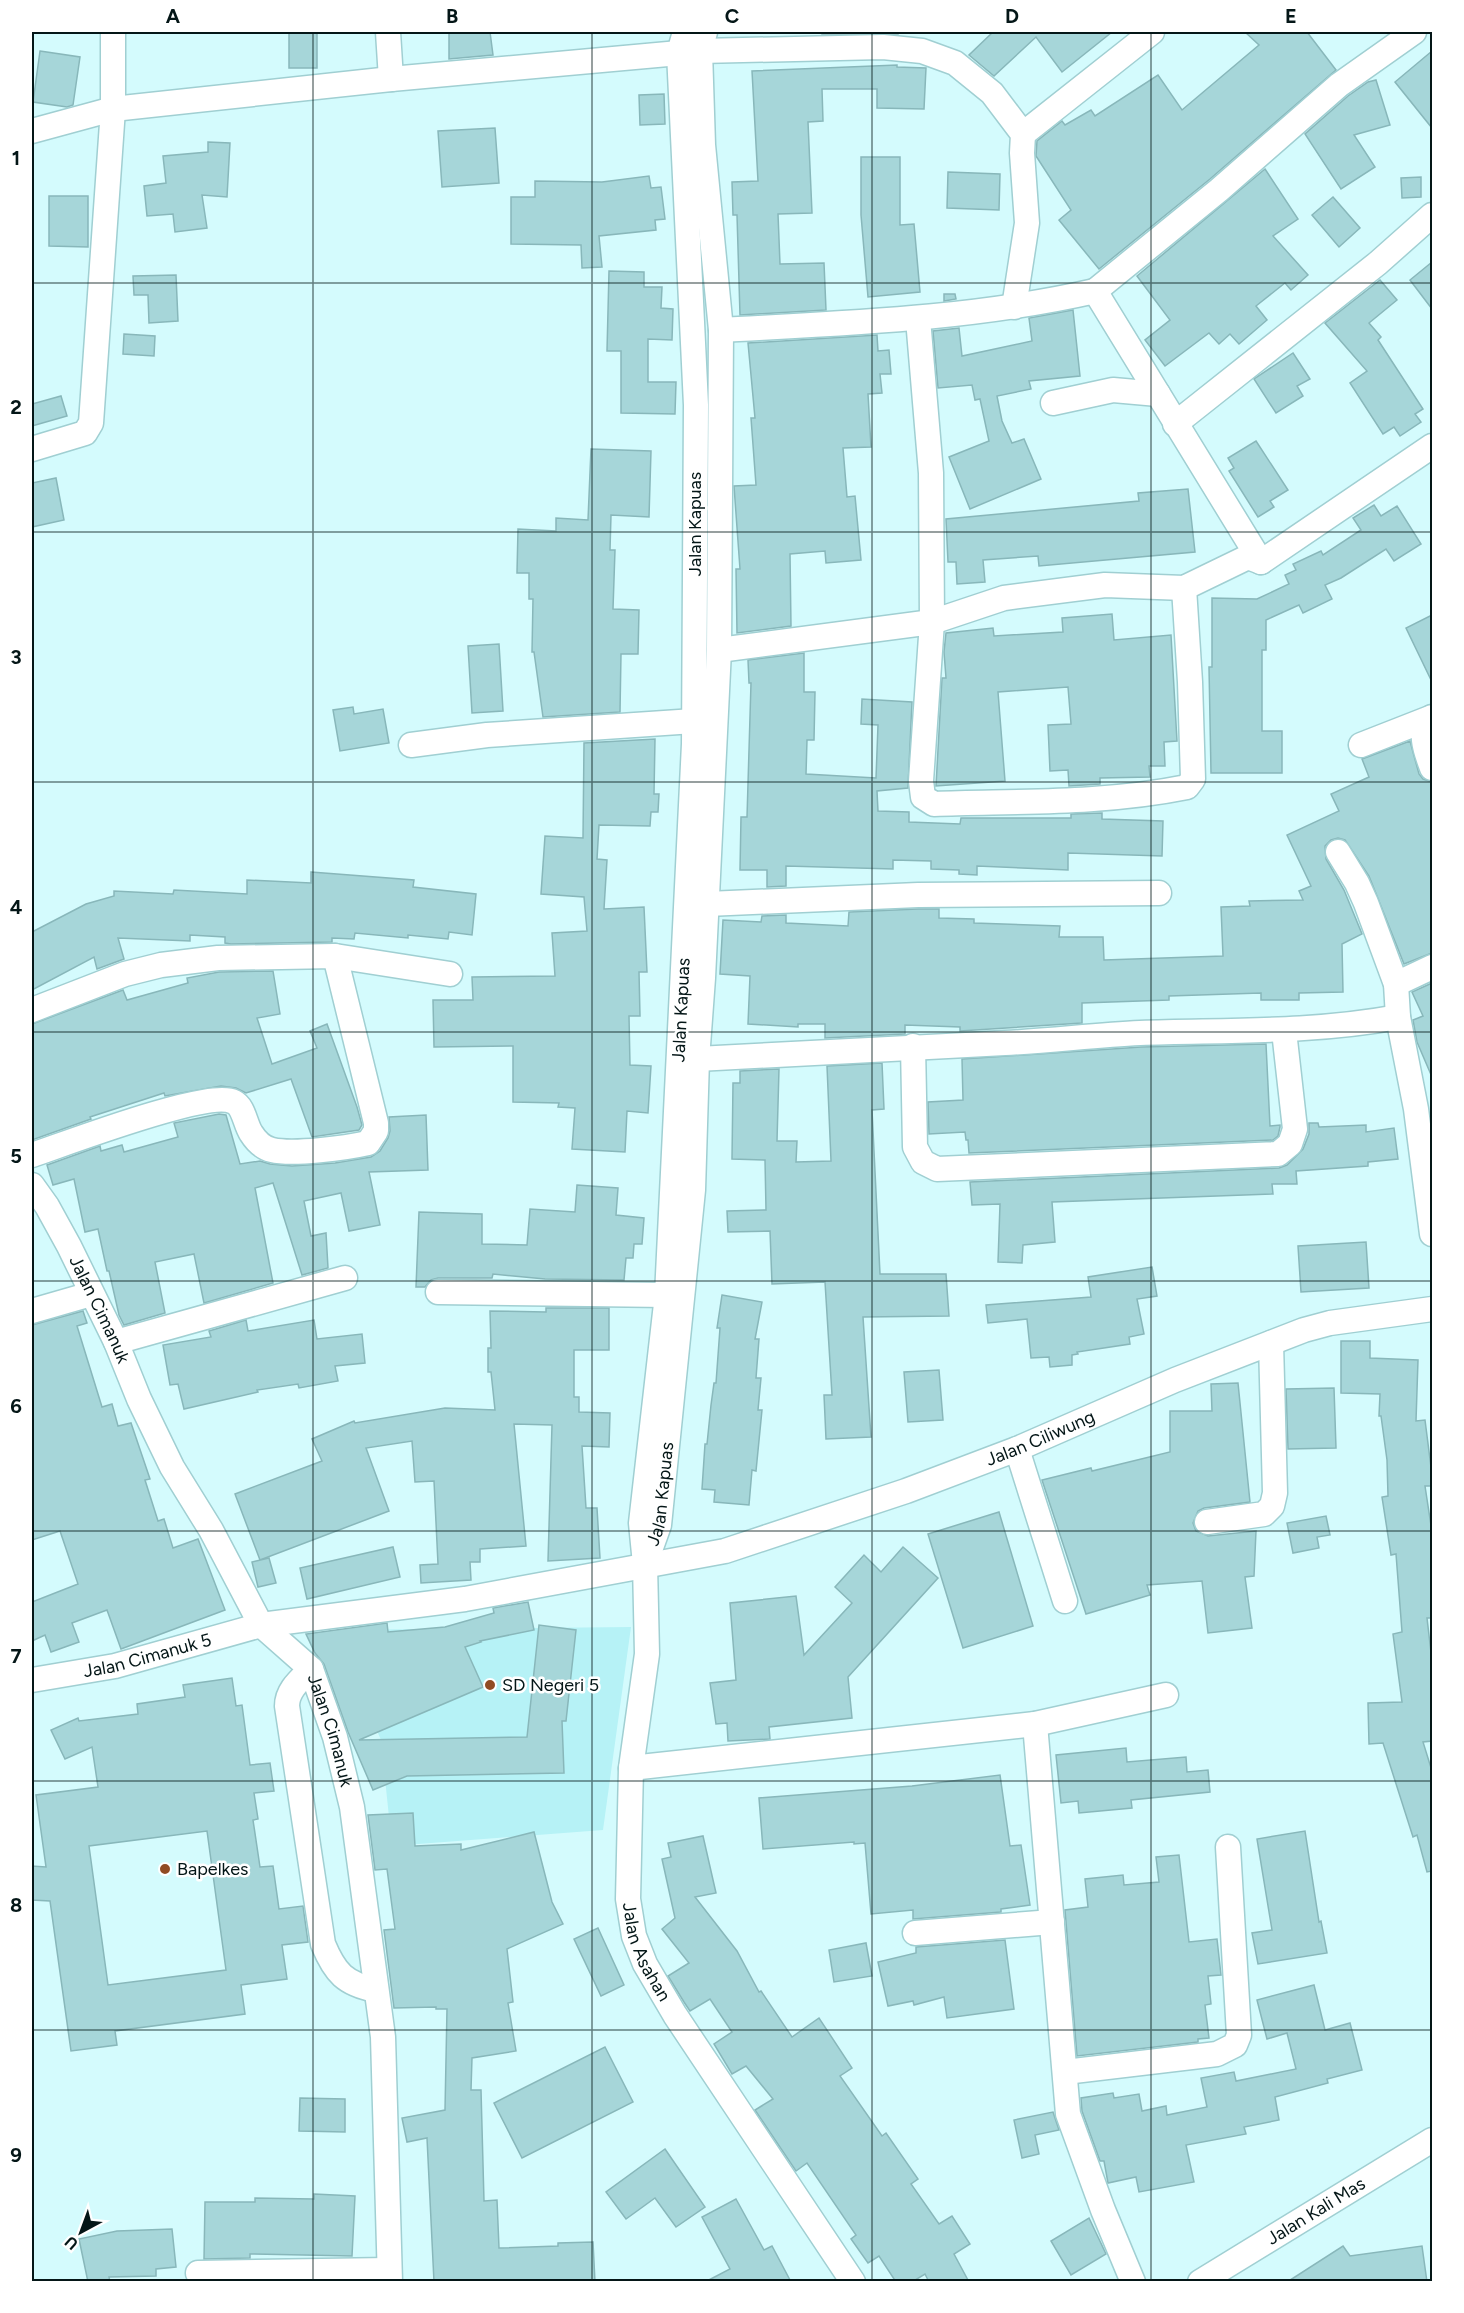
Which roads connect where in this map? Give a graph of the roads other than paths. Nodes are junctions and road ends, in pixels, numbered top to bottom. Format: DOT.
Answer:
graph roads {
  1 [pos="113,32"];
  2 [pos="388,32"];
  3 [pos="1152,32"];
  4 [pos="1414,32"];
  5 [pos="692,42"];
  6 [pos="391,79"];
  7 [pos="113,109"];
  8 [pos="32,131"];
  9 [pos="1023,134"];
  10 [pos="1432,215"];
  11 [pos="1095,291"];
  12 [pos="1014,307"];
  13 [pos="918,319"];
  14 [pos="721,330"];
  15 [pos="1158,394"];
  16 [pos="1053,403"];
  17 [pos="708,406"];
  18 [pos="1176,424"];
  19 [pos="1432,446"];
  20 [pos="32,448"];
  21 [pos="1261,562"];
  22 [pos="1184,588"];
  23 [pos="932,622"];
  24 [pos="719,650"];
  25 [pos="1431,718"];
  26 [pos="694,721"];
  27 [pos="411,745"];
  28 [pos="1361,745"];
  29 [pos="1432,768"];
  30 [pos="1338,852"];
  31 [pos="1159,893"];
  32 [pos="707,904"];
  33 [pos="335,957"];
  34 [pos="1432,967"];
  35 [pos="450,974"];
  36 [pos="1396,984"];
  37 [pos="32,1010"];
  38 [pos="1398,1017"];
  39 [pos="1284,1031"];
  40 [pos="913,1046"];
  41 [pos="697,1059"];
  42 [pos="1424,1105"];
  43 [pos="32,1155"];
  44 [pos="32,1185"];
  45 [pos="1432,1234"];
  46 [pos="345,1278"];
  47 [pos="438,1292"];
  48 [pos="91,1294"];
  49 [pos="668,1295"];
  50 [pos="1432,1309"];
  51 [pos="32,1311"];
  52 [pos="116,1342"];
  53 [pos="1271,1343"];
  54 [pos="1017,1449"];
  55 [pos="1207,1522"];
  56 [pos="645,1564"];
  57 [pos="1065,1600"];
  58 [pos="261,1625"];
  59 [pos="310,1669"];
  60 [pos="32,1680"];
  61 [pos="1166,1695"];
  62 [pos="1035,1724"];
  63 [pos="631,1768"];
  64 [pos="1228,1846"];
  65 [pos="1052,1922"];
  66 [pos="915,1933"];
  67 [pos="376,1990"];
  68 [pos="1065,2072"];
  69 [pos="1432,2140"];
  70 [pos="198,2273"];
  71 [pos="389,2276"];
  72 [pos="853,2282"];
  73 [pos="1133,2282"];
  74 [pos="1200,2282"];
  1 -- 7 [label="street"];
  2 -- 6 [label="street"];
  3 -- 9 [label="street"];
  4 -- 11 [label="street"];
  5 -- 6 [label="street"];
  5 -- 9 [label="street"];
  5 -- 14 [label="street, Jalan Kapuas"];
  5 -- 17 [label="street, Jalan Kapuas"];
  6 -- 7 [label="street"];
  7 -- 8 [label="street"];
  7 -- 20 [label="street"];
  9 -- 12 [label="street"];
  10 -- 18 [label="street"];
  11 -- 12 [label="street"];
  11 -- 15 [label="street"];
  12 -- 13 [label="street"];
  13 -- 14 [label="street"];
  13 -- 23 [label="street"];
  14 -- 17 [label="street, Jalan Kapuas"];
  15 -- 16 [label="street"];
  15 -- 18 [label="street"];
  17 -- 24 [label="street, Jalan Kapuas"];
  17 -- 26 [label="street, Jalan Kapuas"];
  18 -- 21 [label="street"];
  19 -- 21 [label="street"];
  21 -- 22 [label="street"];
  22 -- 23 [label="street"];
  22 -- 23 [label="street"];
  23 -- 24 [label="street"];
  24 -- 32 [label="street, Jalan Kapuas"];
  25 -- 28 [label="street"];
  25 -- 29 [label="street"];
  26 -- 27 [label="street"];
  26 -- 49 [label="street, Jalan Kapuas"];
  30 -- 36 [label="street"];
  31 -- 32 [label="street"];
  32 -- 41 [label="street, Jalan Kapuas"];
  33 -- 35 [label="street"];
  33 -- 37 [label="street"];
  33 -- 43 [label="street"];
  34 -- 36 [label="street"];
  36 -- 38 [label="street"];
  38 -- 39 [label="street"];
  38 -- 42 [label="street"];
  39 -- 40 [label="street"];
  39 -- 40 [label="street"];
  40 -- 41 [label="street"];
  41 -- 56 [label="street, Jalan Kapuas"];
  42 -- 45 [label="street"];
  44 -- 48 [label="street, Jalan Cimanuk"];
  46 -- 52 [label="street"];
  47 -- 49 [label="street"];
  48 -- 51 [label="street"];
  48 -- 52 [label="street, Jalan Cimanuk"];
  49 -- 56 [label="street, Jalan Kapuas"];
  50 -- 53 [label="street, Jalan Ciliwung"];
  52 -- 58 [label="street, Jalan Cimanuk"];
  53 -- 54 [label="street, Jalan Ciliwung"];
  53 -- 55 [label="street"];
  54 -- 56 [label="street, Jalan Ciliwung"];
  54 -- 57 [label="street"];
  56 -- 58 [label="street, Jalan Ciliwung"];
  56 -- 63 [label="street, Jalan Asahan"];
  58 -- 59 [label="street, Jalan Cimanuk"];
  58 -- 60 [label="street, Jalan Cimanuk 5"];
  59 -- 67 [label="street, Jalan Cimanuk"];
  59 -- 67 [label="street"];
  61 -- 62 [label="street"];
  62 -- 63 [label="street"];
  62 -- 65 [label="street"];
  63 -- 72 [label="street, Jalan Asahan"];
  64 -- 68 [label="street"];
  65 -- 66 [label="street"];
  65 -- 68 [label="street"];
  67 -- 71 [label="street, Jalan Cimanuk"];
  68 -- 73 [label="street"];
  69 -- 74 [label="street, Jalan Kali Mas"];
  70 -- 71 [label="street"];
}
